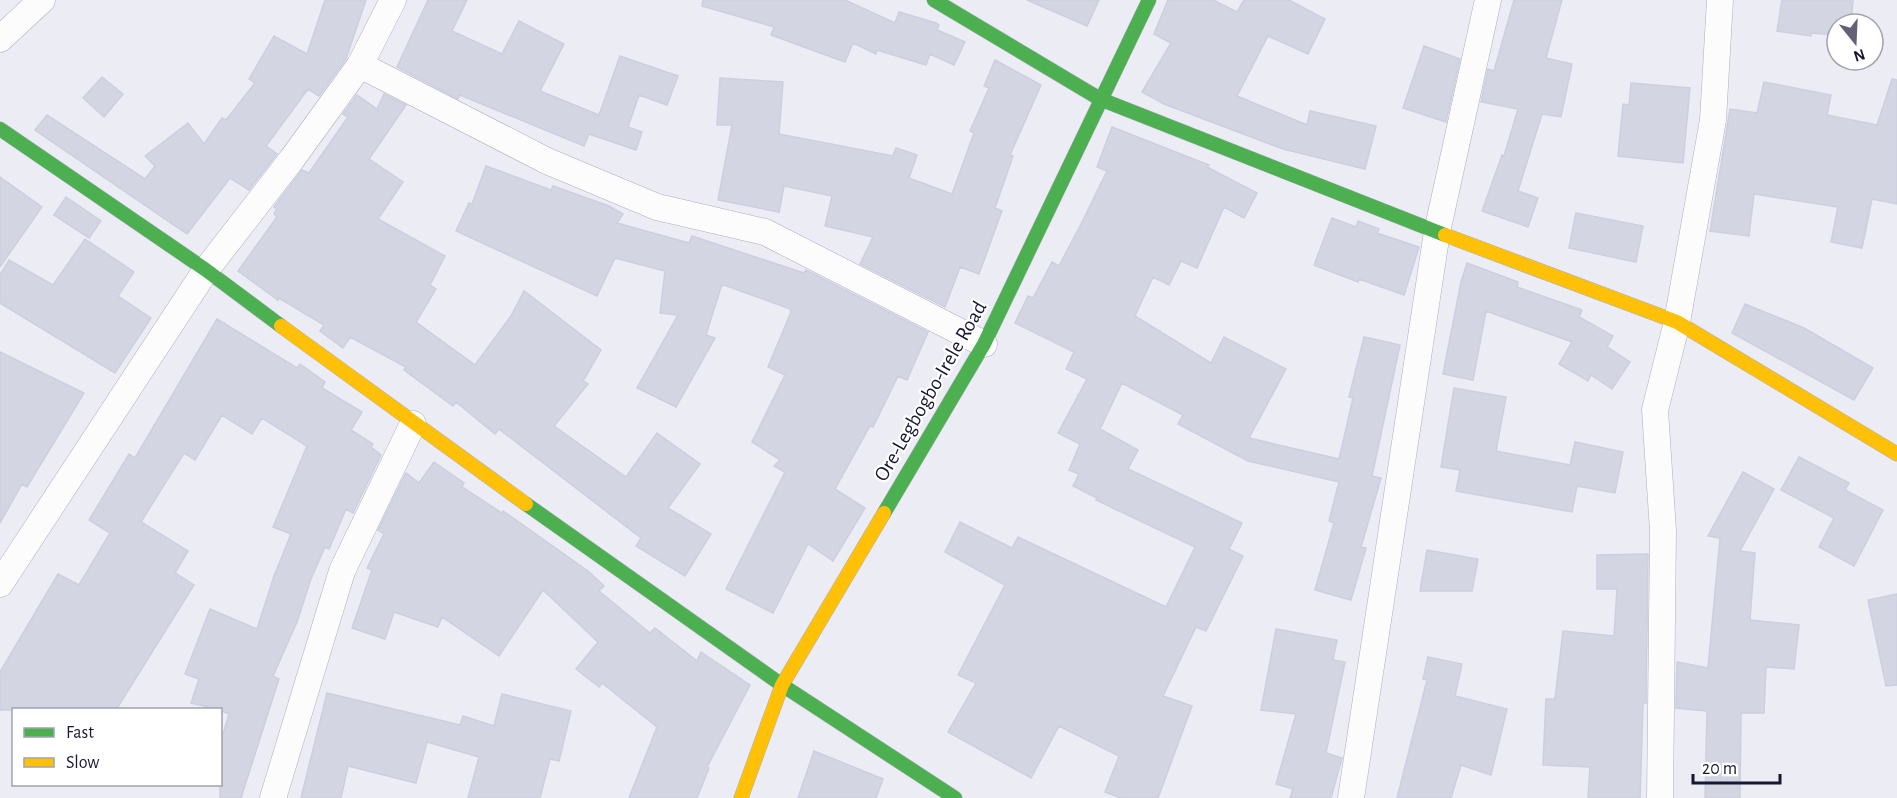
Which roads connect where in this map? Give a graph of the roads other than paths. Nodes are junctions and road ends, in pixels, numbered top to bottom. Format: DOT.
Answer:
graph roads {
  1 [pos="42,0"];
  2 [pos="393,0"];
  3 [pos="934,0"];
  4 [pos="1149,0"];
  5 [pos="1488,0"];
  6 [pos="1720,0"];
  7 [pos="0,39"];
  8 [pos="360,65"];
  9 [pos="1100,99"];
  10 [pos="0,129"];
  11 [pos="1437,232"];
  12 [pos="206,270"];
  13 [pos="1677,322"];
  14 [pos="984,344"];
  15 [pos="413,424"];
  16 [pos="1897,454"];
  17 [pos="5,569"];
  18 [pos="782,685"];
  19 [pos="273,798"];
  20 [pos="741,798"];
  21 [pos="955,798"];
  22 [pos="1351,798"];
  23 [pos="1660,798"];
  1 -- 7 [label="street"];
  2 -- 8 [label="street"];
  3 -- 9 [label="street"];
  4 -- 9 [label="street, Ore-Legbogbo-Irele Road"];
  5 -- 11 [label="street"];
  6 -- 13 [label="street"];
  8 -- 12 [label="street"];
  8 -- 14 [label="street"];
  9 -- 11 [label="street"];
  9 -- 14 [label="street, Ore-Legbogbo-Irele Road"];
  10 -- 12 [label="street"];
  11 -- 13 [label="street"];
  11 -- 22 [label="street"];
  12 -- 15 [label="street"];
  12 -- 17 [label="street"];
  13 -- 16 [label="street"];
  13 -- 23 [label="street"];
  14 -- 18 [label="street, Ore-Legbogbo-Irele Road"];
  15 -- 18 [label="street"];
  15 -- 19 [label="street"];
  18 -- 20 [label="street, Ore-Legbogbo-Irele Road"];
  18 -- 21 [label="street"];
}
